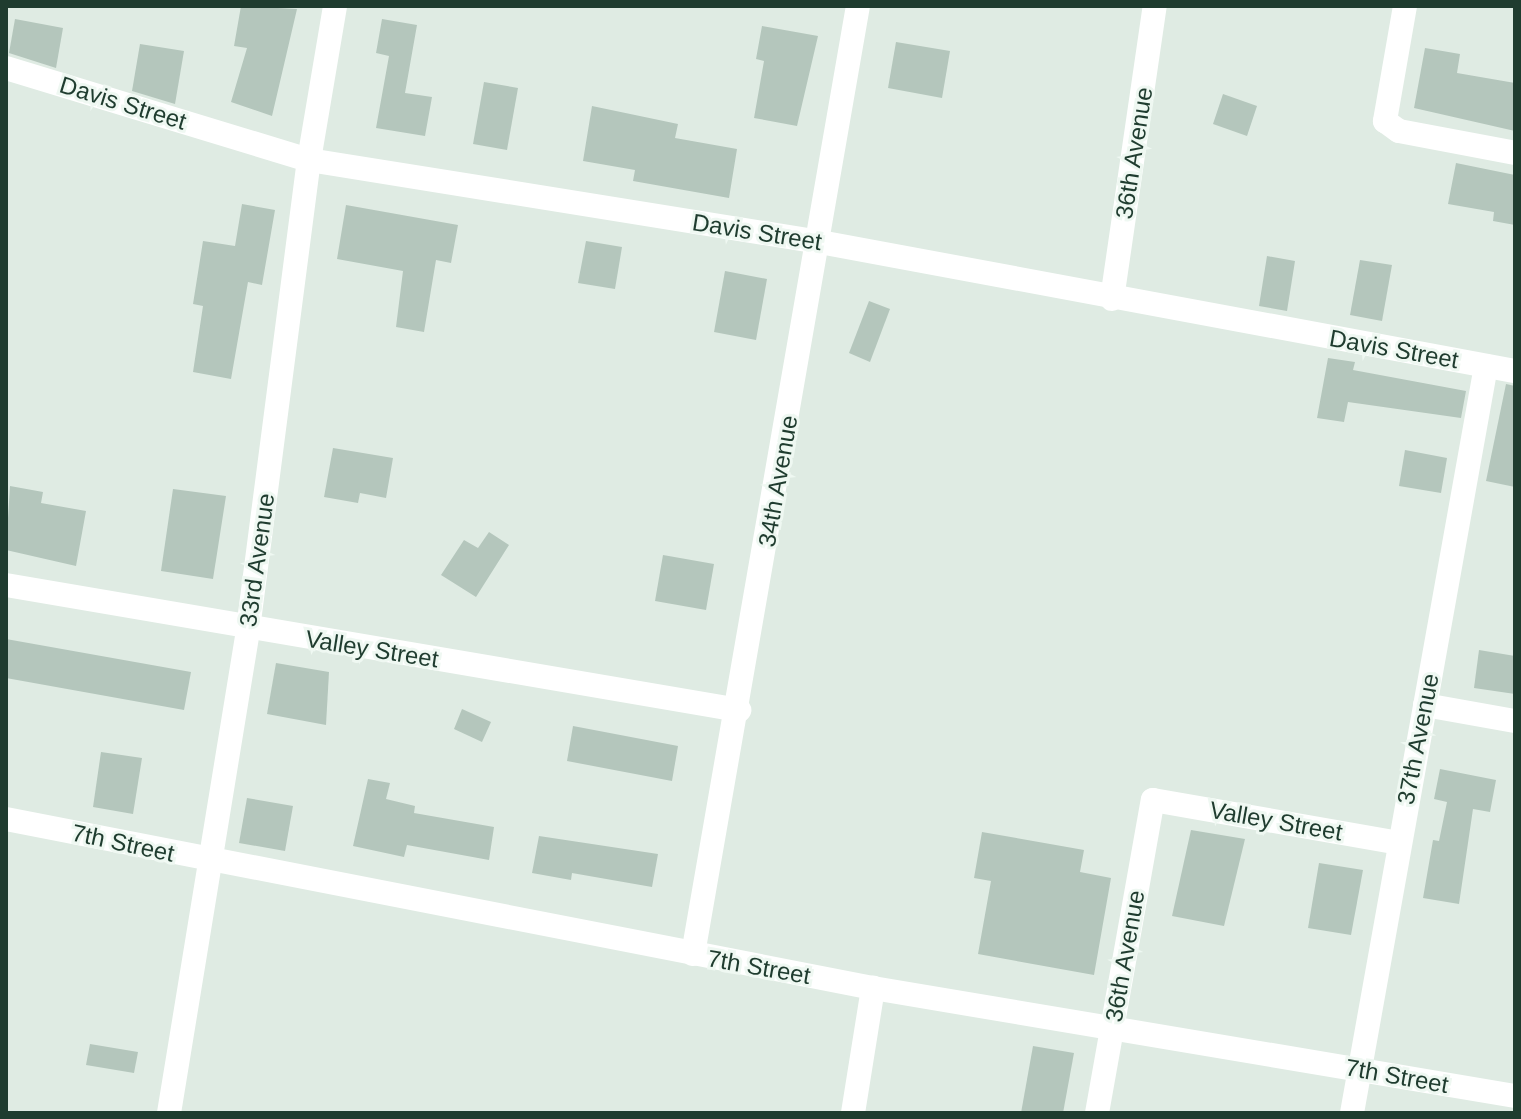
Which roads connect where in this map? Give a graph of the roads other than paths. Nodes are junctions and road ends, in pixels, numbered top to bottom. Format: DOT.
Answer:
graph roads {
  1 [pos="335,6"];
  2 [pos="858,6"];
  3 [pos="1155,6"];
  4 [pos="1405,6"];
  5 [pos="6,68"];
  6 [pos="1515,153"];
  7 [pos="309,160"];
  8 [pos="820,242"];
  9 [pos="1112,299"];
  10 [pos="1486,366"];
  11 [pos="1515,371"];
  12 [pos="6,585"];
  13 [pos="248,629"];
  14 [pos="1425,705"];
  15 [pos="739,710"];
  16 [pos="1515,721"];
  17 [pos="1153,800"];
  18 [pos="6,819"];
  19 [pos="1399,843"];
  20 [pos="208,861"];
  21 [pos="693,954"];
  22 [pos="873,988"];
  23 [pos="1113,1024"];
  24 [pos="1361,1070"];
  25 [pos="1515,1096"];
  26 [pos="169,1113"];
  27 [pos="853,1113"];
  28 [pos="1097,1113"];
  29 [pos="1352,1113"];
  1 -- 7 [label="street, 33rd Avenue"];
  2 -- 8 [label="street, 34th Avenue"];
  3 -- 9 [label="street, 36th Avenue"];
  4 -- 6 [label="street"];
  5 -- 7 [label="street, Davis Street"];
  7 -- 8 [label="street, Davis Street"];
  7 -- 13 [label="street, 33rd Avenue"];
  8 -- 9 [label="street, Davis Street"];
  8 -- 15 [label="street, 34th Avenue"];
  9 -- 10 [label="street, Davis Street"];
  10 -- 11 [label="street, Davis Street"];
  10 -- 14 [label="street, 37th Avenue"];
  12 -- 13 [label="street, Valley Street"];
  13 -- 15 [label="street, Valley Street"];
  13 -- 20 [label="street, 33rd Avenue"];
  14 -- 16 [label="street"];
  14 -- 19 [label="street, 37th Avenue"];
  15 -- 21 [label="street, 34th Avenue"];
  17 -- 19 [label="street, Valley Street"];
  17 -- 23 [label="street, 36th Avenue"];
  18 -- 20 [label="street, 7th Street"];
  19 -- 24 [label="street, 37th Avenue"];
  20 -- 21 [label="street, 7th Street"];
  20 -- 26 [label="street, 33rd Avenue"];
  21 -- 22 [label="street, 7th Street"];
  22 -- 23 [label="street, 7th Street"];
  22 -- 27 [label="street"];
  23 -- 24 [label="street, 7th Street"];
  23 -- 28 [label="street, 36th Avenue"];
  24 -- 25 [label="street, 7th Street"];
  24 -- 29 [label="street, 37th Avenue"];
}
